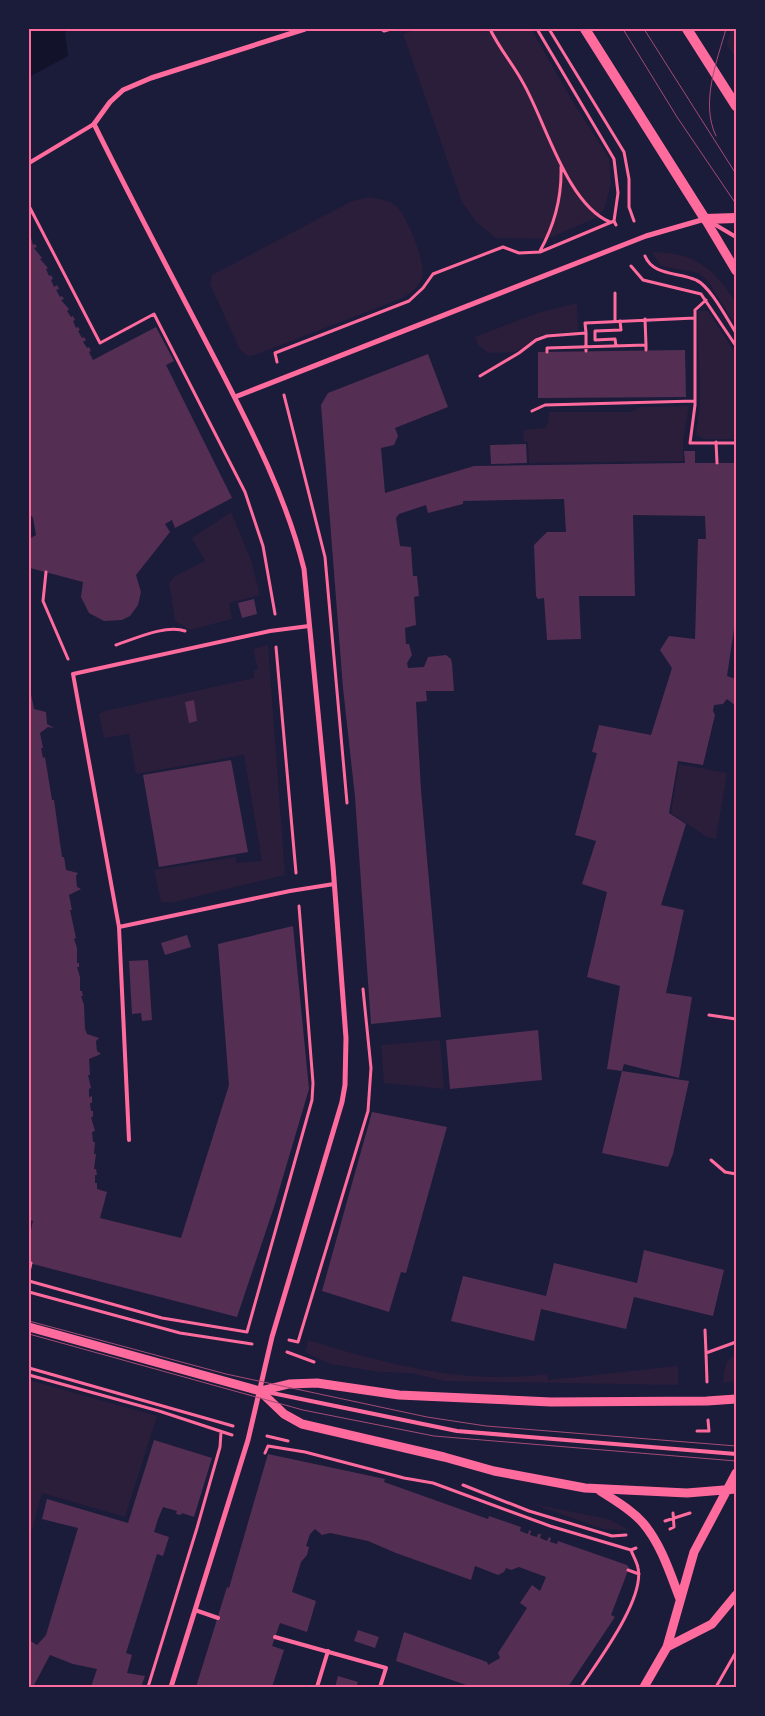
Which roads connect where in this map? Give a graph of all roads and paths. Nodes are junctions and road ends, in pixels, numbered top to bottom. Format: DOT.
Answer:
graph roads {
  1 [pos="305,29"];
  2 [pos="381,29"];
  3 [pos="390,29"];
  4 [pos="490,29"];
  5 [pos="537,29"];
  6 [pos="549,29"];
  7 [pos="585,29"];
  8 [pos="687,29"];
  9 [pos="736,106"];
  10 [pos="94,124"];
  11 [pos="29,163"];
  12 [pos="561,166"];
  13 [pos="29,206"];
  14 [pos="736,218"];
  15 [pos="633,219"];
  16 [pos="705,219"];
  17 [pos="612,221"];
  18 [pos="616,225"];
  19 [pos="736,237"];
  20 [pos="540,252"];
  21 [pos="646,259"];
  22 [pos="631,266"];
  23 [pos="736,271"];
  24 [pos="614,293"];
  25 [pos="706,300"];
  26 [pos="695,318"];
  27 [pos="646,320"];
  28 [pos="615,321"];
  29 [pos="620,321"];
  30 [pos="586,333"];
  31 [pos="736,333"];
  32 [pos="646,345"];
  33 [pos="616,346"];
  34 [pos="736,346"];
  35 [pos="586,347"];
  36 [pos="646,350"];
  37 [pos="586,351"];
  38 [pos="547,352"];
  39 [pos="480,376"];
  40 [pos="280,380"];
  41 [pos="235,397"];
  42 [pos="695,401"];
  43 [pos="532,411"];
  44 [pos="716,442"];
  45 [pos="736,443"];
  46 [pos="717,463"];
  47 [pos="46,572"];
  48 [pos="309,626"];
  49 [pos="168,630"];
  50 [pos="275,630"];
  51 [pos="113,646"];
  52 [pos="78,657"];
  53 [pos="334,884"];
  54 [pos="297,889"];
  55 [pos="119,927"];
  56 [pos="709,1015"];
  57 [pos="736,1019"];
  58 [pos="129,1140"];
  59 [pos="711,1160"];
  60 [pos="736,1174"];
  61 [pos="31,1263"];
  62 [pos="29,1272"];
  63 [pos="29,1281"];
  64 [pos="29,1292"];
  65 [pos="306,1315"];
  66 [pos="29,1327"];
  67 [pos="705,1330"];
  68 [pos="247,1332"];
  69 [pos="254,1333"];
  70 [pos="286,1340"];
  71 [pos="243,1342"];
  72 [pos="736,1342"];
  73 [pos="706,1353"];
  74 [pos="29,1368"];
  75 [pos="29,1376"];
  76 [pos="707,1387"];
  77 [pos="260,1391"];
  78 [pos="736,1399"];
  79 [pos="708,1416"];
  80 [pos="250,1431"];
  81 [pos="693,1431"];
  82 [pos="221,1432"];
  83 [pos="248,1440"];
  84 [pos="296,1442"];
  85 [pos="268,1446"];
  86 [pos="736,1454"];
  87 [pos="263,1459"];
  88 [pos="736,1474"];
  89 [pos="455,1482"];
  90 [pos="736,1489"];
  91 [pos="599,1490"];
  92 [pos="726,1490"];
  93 [pos="673,1507"];
  94 [pos="687,1515"];
  95 [pos="673,1520"];
  96 [pos="662,1521"];
  97 [pos="674,1526"];
  98 [pos="679,1528"];
  99 [pos="630,1534"];
  100 [pos="663,1534"];
  101 [pos="628,1570"];
  102 [pos="638,1574"];
  103 [pos="736,1595"];
  104 [pos="680,1599"];
  105 [pos="195,1610"];
  106 [pos="218,1618"];
  107 [pos="275,1637"];
  108 [pos="667,1647"];
  109 [pos="328,1651"];
  110 [pos="736,1652"];
  111 [pos="148,1687"];
  112 [pos="171,1687"];
  113 [pos="317,1687"];
  114 [pos="380,1687"];
  115 [pos="581,1687"];
  116 [pos="644,1687"];
  117 [pos="716,1687"];
  1 -- 10 [label="street"];
  2 -- 3 [label="path"];
  4 -- 12 [label="path"];
  5 -- 17 [label="path"];
  6 -- 15 [label="path"];
  7 -- 16 [label="main road"];
  8 -- 9 [label="main road"];
  10 -- 11 [label="lane"];
  10 -- 41 [label="street"];
  12 -- 17 [label="path"];
  12 -- 20 [label="path"];
  13 -- 50 [label="path"];
  14 -- 16 [label="main road"];
  16 -- 19 [label="lane"];
  16 -- 23 [label="street"];
  16 -- 40 [label="street"];
  17 -- 18 [label="path"];
  17 -- 20 [label="path"];
  20 -- 40 [label="path"];
  21 -- 31 [label="path"];
  22 -- 25 [label="path"];
  24 -- 28 [label="path"];
  25 -- 26 [label="path"];
  25 -- 34 [label="path"];
  26 -- 27 [label="path"];
  26 -- 42 [label="path"];
  27 -- 29 [label="path"];
  27 -- 32 [label="path"];
  28 -- 29 [label="path"];
  28 -- 30 [label="path"];
  29 -- 33 [label="path"];
  30 -- 35 [label="path"];
  30 -- 39 [label="path"];
  32 -- 33 [label="path"];
  32 -- 36 [label="path"];
  33 -- 35 [label="path"];
  35 -- 37 [label="path"];
  35 -- 38 [label="path"];
  40 -- 41 [label="street"];
  41 -- 48 [label="street"];
  42 -- 43 [label="path"];
  42 -- 44 [label="path"];
  44 -- 45 [label="path"];
  44 -- 46 [label="path"];
  47 -- 52 [label="path"];
  48 -- 50 [label="lane"];
  48 -- 53 [label="street"];
  49 -- 51 [label="path"];
  50 -- 54 [label="path"];
  50 -- 55 [label="lane"];
  53 -- 54 [label="lane"];
  53 -- 77 [label="street"];
  54 -- 55 [label="lane"];
  54 -- 68 [label="path"];
  55 -- 58 [label="lane"];
  56 -- 57 [label="path"];
  59 -- 60 [label="path"];
  61 -- 62 [label="path"];
  63 -- 68 [label="path"];
  64 -- 71 [label="path"];
  65 -- 70 [label="path"];
  66 -- 77 [label="street"];
  67 -- 73 [label="path"];
  68 -- 69 [label="path"];
  72 -- 73 [label="path"];
  73 -- 76 [label="path"];
  74 -- 80 [label="path"];
  75 -- 82 [label="path"];
  77 -- 78 [label="street"];
  77 -- 80 [label="street"];
  77 -- 86 [label="lane"];
  77 -- 91 [label="street"];
  79 -- 81 [label="path"];
  80 -- 83 [label="street"];
  80 -- 84 [label="path"];
  82 -- 83 [label="path"];
  82 -- 111 [label="path"];
  83 -- 85 [label="path"];
  83 -- 105 [label="street"];
  85 -- 87 [label="path"];
  85 -- 102 [label="path"];
  88 -- 92 [label="street"];
  89 -- 99 [label="path"];
  90 -- 92 [label="street"];
  91 -- 92 [label="street"];
  91 -- 104 [label="street"];
  92 -- 104 [label="street"];
  93 -- 95 [label="path"];
  94 -- 95 [label="path"];
  95 -- 96 [label="path"];
  95 -- 97 [label="path"];
  97 -- 98 [label="path"];
  97 -- 100 [label="path"];
  101 -- 102 [label="path"];
  102 -- 115 [label="path"];
  103 -- 108 [label="street"];
  104 -- 108 [label="street"];
  105 -- 106 [label="lane"];
  105 -- 112 [label="street"];
  107 -- 109 [label="lane"];
  108 -- 116 [label="street"];
  109 -- 113 [label="lane"];
  109 -- 114 [label="lane"];
  110 -- 117 [label="path"];
}
